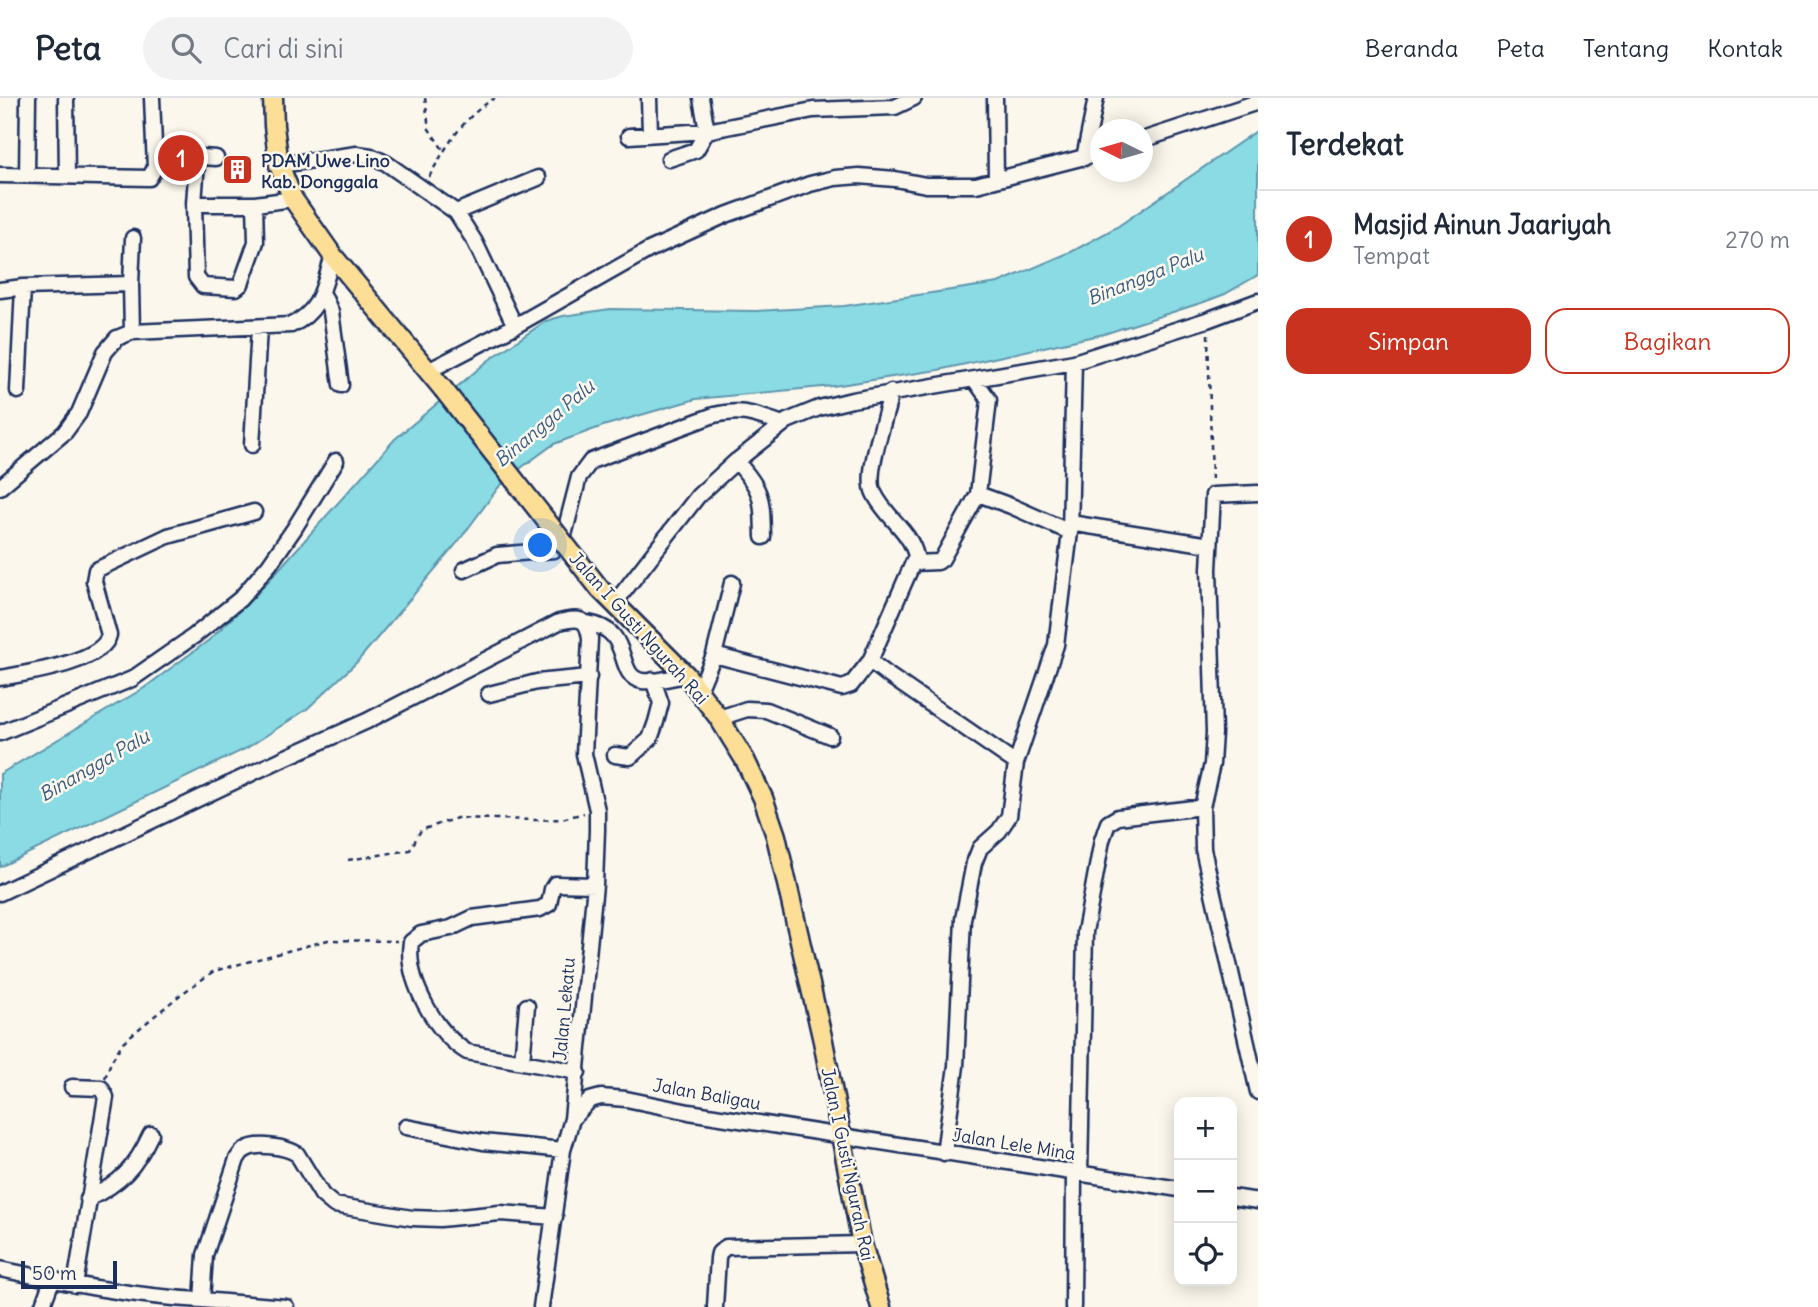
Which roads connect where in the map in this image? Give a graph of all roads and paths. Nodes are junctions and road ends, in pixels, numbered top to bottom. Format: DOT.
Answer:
graph roads {
  1 [pos="28,98"];
  2 [pos="66,98"];
  3 [pos="152,98"];
  4 [pos="273,98"];
  5 [pos="425,98"];
  6 [pos="495,98"];
  7 [pos="649,98"];
  8 [pos="701,98"];
  9 [pos="915,98"];
  10 [pos="995,98"];
  11 [pos="1096,98"];
  12 [pos="1258,102"];
  13 [pos="835,103"];
  14 [pos="707,131"];
  15 [pos="649,134"];
  16 [pos="629,136"];
  17 [pos="1153,137"];
  18 [pos="443,151"];
  19 [pos="1090,156"];
  20 [pos="216,158"];
  21 [pos="1084,158"];
  22 [pos="669,159"];
  23 [pos="279,165"];
  24 [pos="0,175"];
  25 [pos="27,175"];
  26 [pos="67,176"];
  27 [pos="538,178"];
  28 [pos="996,179"];
  29 [pos="423,189"];
  30 [pos="293,199"];
  31 [pos="194,204"];
  32 [pos="256,204"];
  33 [pos="456,212"];
  34 [pos="133,239"];
  35 [pos="333,256"];
  36 [pos="131,284"];
  37 [pos="23,287"];
  38 [pos="0,290"];
  39 [pos="322,292"];
  40 [pos="1258,301"];
  41 [pos="1207,320"];
  42 [pos="514,327"];
  43 [pos="259,328"];
  44 [pos="132,332"];
  45 [pos="1074,362"];
  46 [pos="430,370"];
  47 [pos="975,380"];
  48 [pos="341,385"];
  49 [pos="18,391"];
  50 [pos="891,392"];
  51 [pos="783,424"];
  52 [pos="253,445"];
  53 [pos="336,461"];
  54 [pos="736,461"];
  55 [pos="0,487"];
  56 [pos="1258,493"];
  57 [pos="978,494"];
  58 [pos="1213,495"];
  59 [pos="254,512"];
  60 [pos="1070,527"];
  61 [pos="763,537"];
  62 [pos="1210,545"];
  63 [pos="914,562"];
  64 [pos="464,570"];
  65 [pos="732,583"];
  66 [pos="614,604"];
  67 [pos="586,623"];
  68 [pos="714,655"];
  69 [pos="870,661"];
  70 [pos="686,675"];
  71 [pos="589,677"];
  72 [pos="0,678"];
  73 [pos="653,680"];
  74 [pos="698,693"];
  75 [pos="489,694"];
  76 [pos="719,718"];
  77 [pos="0,728"];
  78 [pos="830,736"];
  79 [pos="615,755"];
  80 [pos="1016,764"];
  81 [pos="1202,807"];
  82 [pos="597,810"];
  83 [pos="348,860"];
  84 [pos="595,884"];
  85 [pos="0,893"];
  86 [pos="411,942"];
  87 [pos="527,1006"];
  88 [pos="522,1061"];
  89 [pos="578,1072"];
  90 [pos="72,1087"];
  91 [pos="101,1088"];
  92 [pos="1258,1092"];
  93 [pos="572,1119"];
  94 [pos="406,1127"];
  95 [pos="151,1134"];
  96 [pos="843,1136"];
  97 [pos="563,1150"];
  98 [pos="944,1153"];
  99 [pos="1077,1174"];
  100 [pos="1174,1188"];
  101 [pos="1237,1198"];
  102 [pos="88,1199"];
  103 [pos="1258,1201"];
  104 [pos="555,1217"];
  105 [pos="862,1244"];
  106 [pos="0,1269"];
  107 [pos="52,1280"];
  108 [pos="75,1285"];
  109 [pos="202,1300"];
  110 [pos="43,1307"];
  111 [pos="286,1307"];
  112 [pos="541,1307"];
  113 [pos="715,1307"];
  114 [pos="881,1307"];
  115 [pos="1073,1307"];
  1 -- 25 [label="street"];
  2 -- 26 [label="street"];
  3 -- 26 [label="street"];
  4 -- 23 [label="main road, Jalan I Gusti Ngurah Rai"];
  5 -- 18 [label="path"];
  6 -- 18 [label="path"];
  7 -- 15 [label="street"];
  8 -- 14 [label="street"];
  9 -- 13 [label="street"];
  10 -- 28 [label="street"];
  11 -- 21 [label="street"];
  12 -- 17 [label="street"];
  13 -- 14 [label="street"];
  14 -- 15 [label="street"];
  14 -- 22 [label="street"];
  15 -- 16 [label="street"];
  18 -- 29 [label="path"];
  19 -- 21 [label="street"];
  20 -- 31 [label="street"];
  21 -- 28 [label="street"];
  23 -- 29 [label="street"];
  23 -- 30 [label="main road, Jalan I Gusti Ngurah Rai"];
  24 -- 25 [label="street"];
  25 -- 26 [label="street"];
  27 -- 33 [label="street"];
  28 -- 42 [label="street"];
  29 -- 33 [label="street"];
  30 -- 32 [label="street"];
  30 -- 35 [label="main road, Jalan I Gusti Ngurah Rai"];
  31 -- 32 [label="street"];
  31 -- 32 [label="street"];
  33 -- 42 [label="street"];
  34 -- 36 [label="street"];
  35 -- 39 [label="street"];
  35 -- 46 [label="main road, Jalan I Gusti Ngurah Rai"];
  36 -- 37 [label="street"];
  36 -- 44 [label="street"];
  37 -- 38 [label="street"];
  37 -- 49 [label="street"];
  39 -- 43 [label="street"];
  39 -- 48 [label="street"];
  40 -- 41 [label="street"];
  41 -- 45 [label="street"];
  41 -- 58 [label="path"];
  42 -- 46 [label="street"];
  43 -- 44 [label="street"];
  43 -- 52 [label="street"];
  44 -- 55 [label="street"];
  45 -- 47 [label="street"];
  45 -- 60 [label="street"];
  46 -- 66 [label="main road, Jalan I Gusti Ngurah Rai, bridge"];
  47 -- 50 [label="street"];
  47 -- 57 [label="street"];
  50 -- 51 [label="street"];
  50 -- 63 [label="street"];
  51 -- 54 [label="street"];
  51 -- 64 [label="street"];
  53 -- 77 [label="street"];
  54 -- 61 [label="street"];
  54 -- 66 [label="street"];
  56 -- 58 [label="street"];
  57 -- 60 [label="street"];
  57 -- 63 [label="street"];
  58 -- 62 [label="street"];
  59 -- 72 [label="street"];
  60 -- 62 [label="street"];
  60 -- 80 [label="street"];
  62 -- 81 [label="street"];
  63 -- 69 [label="street"];
  65 -- 68 [label="street"];
  66 -- 70 [label="main road, Jalan I Gusti Ngurah Rai"];
  67 -- 71 [label="street, Jalan Lekatu"];
  67 -- 73 [label="street"];
  67 -- 85 [label="street"];
  68 -- 69 [label="street"];
  68 -- 74 [label="street"];
  69 -- 80 [label="street"];
  70 -- 73 [label="street"];
  70 -- 74 [label="main road, Jalan I Gusti Ngurah Rai"];
  71 -- 75 [label="street"];
  71 -- 82 [label="street, Jalan Lekatu"];
  73 -- 79 [label="street"];
  74 -- 76 [label="main road, Jalan I Gusti Ngurah Rai"];
  76 -- 78 [label="street"];
  76 -- 96 [label="main road, Jalan I Gusti Ngurah Rai"];
  80 -- 98 [label="street"];
  81 -- 92 [label="street"];
  81 -- 99 [label="street"];
  82 -- 83 [label="path"];
  82 -- 84 [label="street, Jalan Lekatu"];
  84 -- 86 [label="street"];
  84 -- 89 [label="street, Jalan Lekatu"];
  86 -- 88 [label="street"];
  86 -- 91 [label="path"];
  87 -- 88 [label="street"];
  88 -- 89 [label="street"];
  89 -- 93 [label="street, Jalan Lekatu"];
  90 -- 91 [label="street"];
  91 -- 102 [label="street"];
  93 -- 96 [label="street, Jalan Baligau"];
  93 -- 97 [label="street, Jalan Lekatu"];
  94 -- 97 [label="street"];
  95 -- 102 [label="street"];
  96 -- 98 [label="street, Jalan Lele Mina"];
  96 -- 105 [label="main road, Jalan I Gusti Ngurah Rai"];
  97 -- 104 [label="street, Jalan Lekatu"];
  98 -- 99 [label="street, Jalan Lele Mina"];
  99 -- 100 [label="street, Jalan Lele Mina"];
  99 -- 115 [label="street"];
  101 -- 103 [label="street"];
  102 -- 108 [label="street"];
  104 -- 109 [label="street"];
  104 -- 112 [label="street, Jalan Lekatu"];
  105 -- 113 [label="street"];
  105 -- 114 [label="main road, Jalan I Gusti Ngurah Rai"];
  106 -- 107 [label="street"];
  107 -- 108 [label="street"];
  107 -- 110 [label="street"];
  108 -- 109 [label="street"];
  109 -- 111 [label="street"];
}
